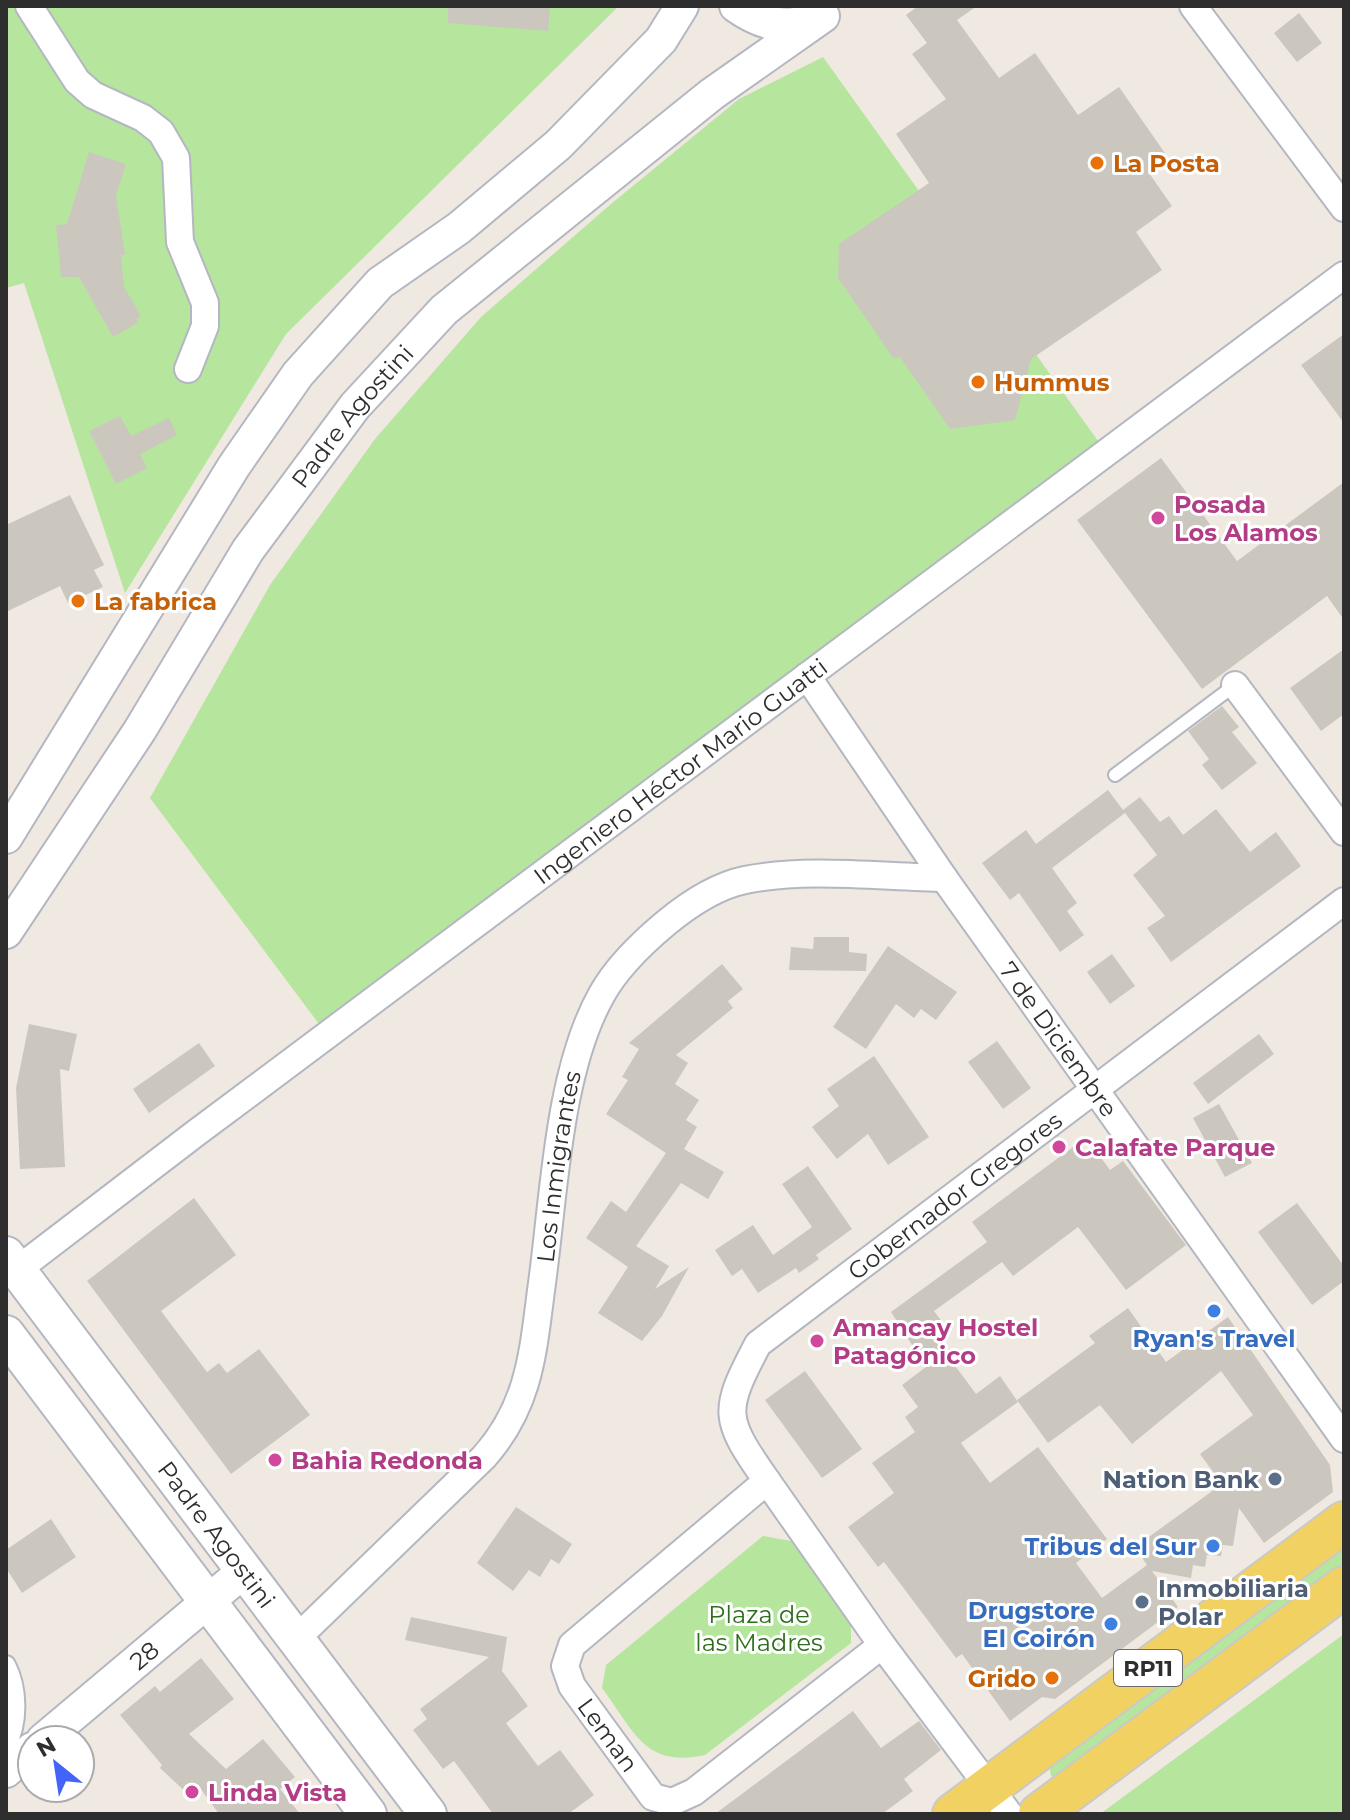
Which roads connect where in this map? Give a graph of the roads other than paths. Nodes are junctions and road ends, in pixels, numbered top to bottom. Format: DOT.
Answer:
graph roads {
  1 [pos="29,6"];
  2 [pos="682,6"];
  3 [pos="736,6"];
  4 [pos="1193,6"];
  5 [pos="830,11"];
  6 [pos="1344,208"];
  7 [pos="1344,275"];
  8 [pos="188,369"];
  9 [pos="807,676"];
  10 [pos="1235,685"];
  11 [pos="1115,775"];
  12 [pos="1344,832"];
  13 [pos="6,837"];
  14 [pos="944,878"];
  15 [pos="1344,901"];
  16 [pos="6,932"];
  17 [pos="1095,1086"];
  18 [pos="12,1263"];
  19 [pos="6,1334"];
  20 [pos="1344,1439"];
  21 [pos="767,1481"];
  22 [pos="1344,1522"];
  23 [pos="244,1571"];
  24 [pos="1344,1587"];
  25 [pos="208,1601"];
  26 [pos="296,1639"];
  27 [pos="882,1645"];
  28 [pos="6,1665"];
  29 [pos="62,1724"];
  30 [pos="6,1746"];
  31 [pos="999,1800"];
  32 [pos="368,1814"];
  33 [pos="428,1814"];
  34 [pos="953,1814"];
  35 [pos="1039,1814"];
  1 -- 8 [label="street"];
  2 -- 13 [label="street"];
  3 -- 5 [label="street"];
  4 -- 6 [label="street"];
  5 -- 16 [label="street, Padre Agostini"];
  7 -- 9 [label="street, Ingeniero Héctor Mario Guatti"];
  9 -- 14 [label="street, 7 de Diciembre"];
  9 -- 18 [label="street, Ingeniero Héctor Mario Guatti"];
  10 -- 11 [label="lane"];
  10 -- 12 [label="street"];
  14 -- 17 [label="street, 7 de Diciembre"];
  14 -- 26 [label="street, Los Inmigrantes"];
  15 -- 17 [label="street, Gobernador Gregores"];
  17 -- 20 [label="street, 7 de Diciembre"];
  17 -- 21 [label="street, Gobernador Gregores"];
  18 -- 23 [label="main road, Padre Agostini"];
  19 -- 25 [label="main road, Padre Agostini"];
  21 -- 27 [label="street"];
  21 -- 27 [label="street, Leman"];
  22 -- 31 [label="main road, RP11"];
  23 -- 25 [label="street, 28"];
  23 -- 26 [label="main road, Padre Agostini"];
  24 -- 35 [label="main road, RP11"];
  25 -- 29 [label="street, 28"];
  25 -- 32 [label="main road, Padre Agostini"];
  26 -- 33 [label="main road, Padre Agostini"];
  27 -- 31 [label="street"];
  28 -- 30 [label="street"];
  31 -- 34 [label="main road, RP11"];
}
